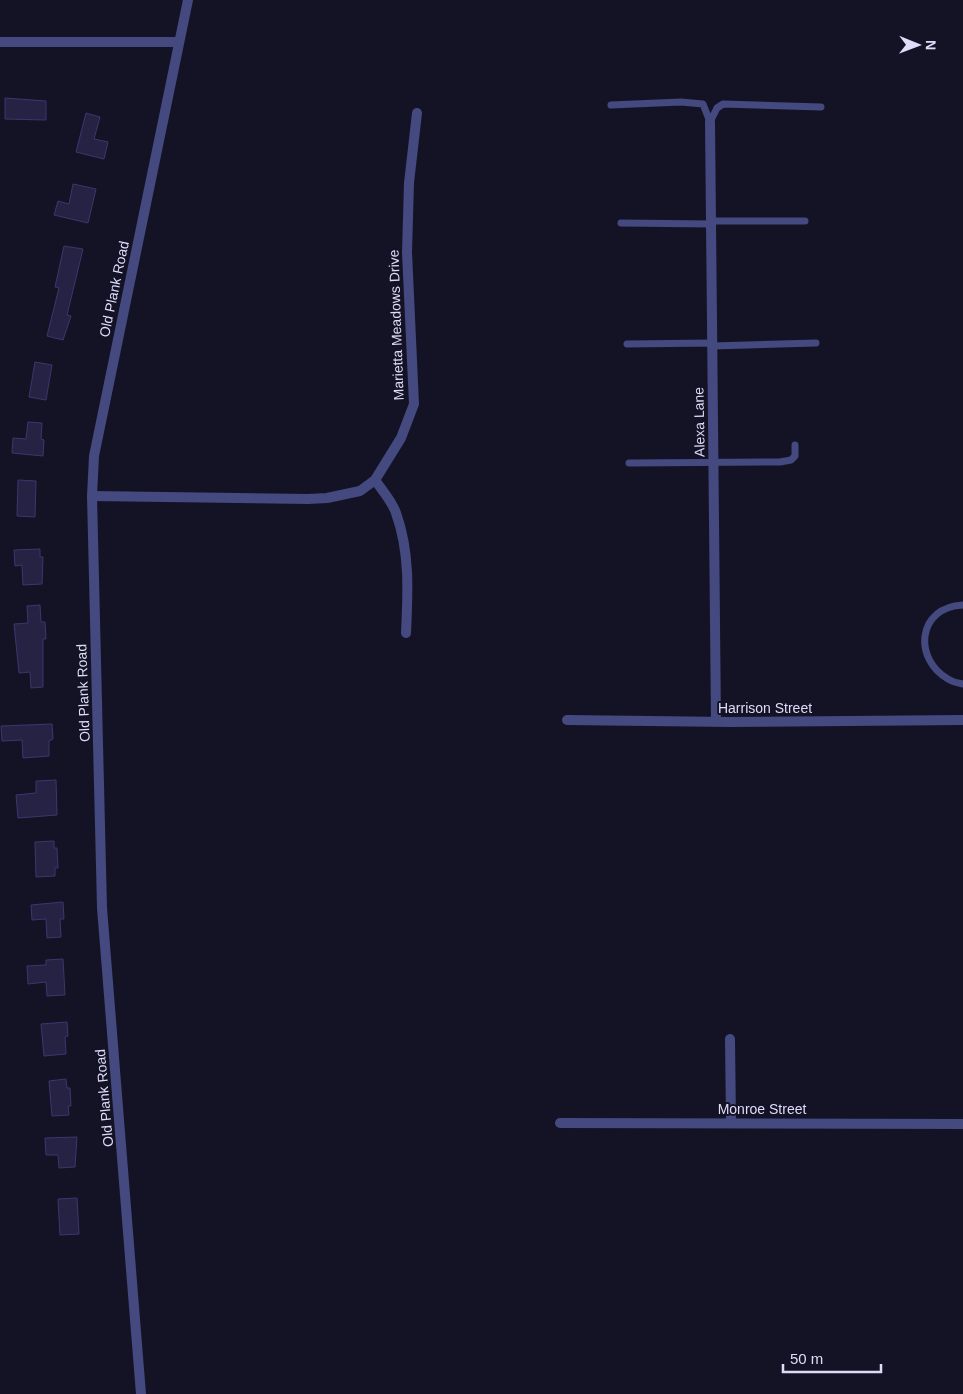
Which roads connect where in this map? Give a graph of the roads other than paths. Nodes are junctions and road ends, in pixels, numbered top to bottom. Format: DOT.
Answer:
graph roads {
  1 [pos="188,0"];
  2 [pos="0,42"];
  3 [pos="179,42"];
  4 [pos="611,105"];
  5 [pos="821,106"];
  6 [pos="417,113"];
  7 [pos="710,122"];
  8 [pos="806,221"];
  9 [pos="621,223"];
  10 [pos="711,223"];
  11 [pos="816,343"];
  12 [pos="627,344"];
  13 [pos="712,344"];
  14 [pos="796,444"];
  15 [pos="714,461"];
  16 [pos="629,463"];
  17 [pos="375,480"];
  18 [pos="92,496"];
  19 [pos="963,605"];
  20 [pos="406,633"];
  21 [pos="963,684"];
  22 [pos="567,720"];
  23 [pos="963,720"];
  24 [pos="716,722"];
  25 [pos="730,1039"];
  26 [pos="731,1122"];
  27 [pos="560,1123"];
  28 [pos="963,1124"];
  29 [pos="142,1394"];
  1 -- 3 [label="street, Old Plank Road"];
  2 -- 3 [label="street"];
  3 -- 18 [label="street, Old Plank Road"];
  4 -- 7 [label="lane"];
  5 -- 7 [label="lane"];
  6 -- 17 [label="street, Marietta Meadows Drive"];
  7 -- 10 [label="street, Alexa Lane"];
  8 -- 10 [label="lane"];
  9 -- 10 [label="lane"];
  10 -- 13 [label="street, Alexa Lane"];
  11 -- 13 [label="lane"];
  12 -- 13 [label="lane"];
  13 -- 15 [label="street, Alexa Lane"];
  14 -- 15 [label="lane"];
  15 -- 16 [label="lane"];
  15 -- 24 [label="street, Alexa Lane"];
  17 -- 18 [label="street, Marietta Meadows Drive"];
  17 -- 20 [label="street"];
  18 -- 29 [label="street, Old Plank Road"];
  19 -- 21 [label="lane"];
  22 -- 24 [label="street, Harrison Street"];
  23 -- 24 [label="street, Harrison Street"];
  25 -- 26 [label="street"];
  26 -- 27 [label="street, Monroe Street"];
  26 -- 28 [label="street, Monroe Street"];
}
